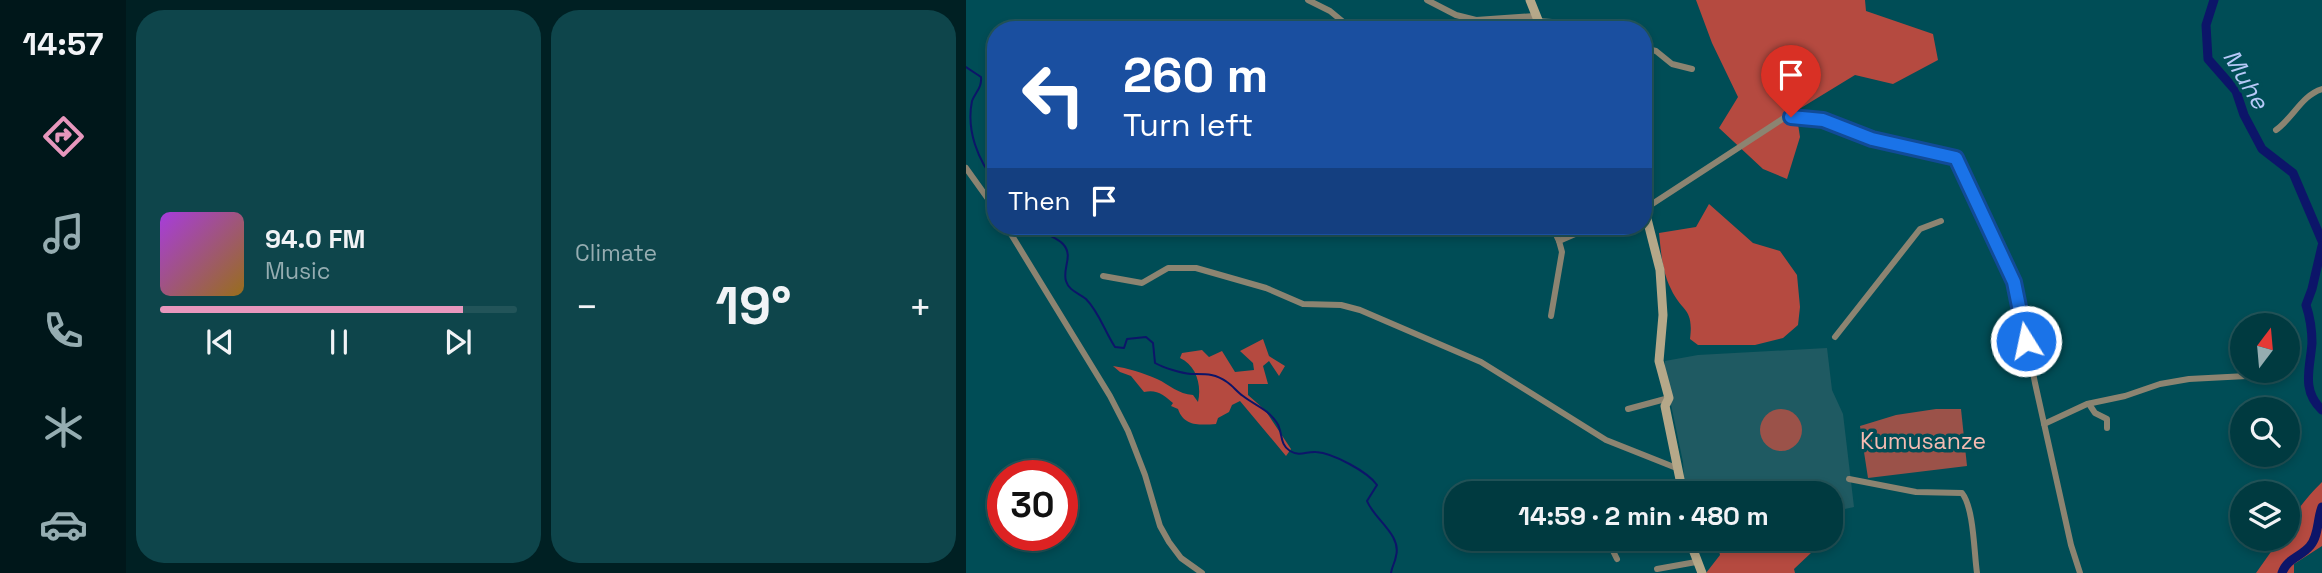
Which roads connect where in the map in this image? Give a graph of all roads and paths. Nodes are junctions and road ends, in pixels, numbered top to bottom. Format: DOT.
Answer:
graph roads {
  1 [pos="1308,0"];
  2 [pos="1427,0"];
  3 [pos="1530,0"];
  4 [pos="1476,20"];
  5 [pos="1342,21"];
  6 [pos="1507,21"];
  7 [pos="1538,21"];
  8 [pos="1652,50"];
  9 [pos="1692,69"];
  10 [pos="2322,89"];
  11 [pos="2276,130"];
  12 [pos="966,168"];
  13 [pos="987,197"];
  14 [pos="1652,202"];
  15 [pos="1941,221"];
  16 [pos="1012,235"];
  17 [pos="1556,235"];
  18 [pos="1570,235"];
  19 [pos="1652,235"];
  20 [pos="1559,242"];
  21 [pos="1103,276"];
  22 [pos="1063,301"];
  23 [pos="1054,303"];
  24 [pos="1551,316"];
  25 [pos="1835,337"];
  26 [pos="2230,377"];
  27 [pos="1669,398"];
  28 [pos="2089,404"];
  29 [pos="1628,409"];
  30 [pos="2044,424"];
  31 [pos="2107,428"];
  32 [pos="1679,469"];
  33 [pos="1849,479"];
  34 [pos="1681,481"];
  35 [pos="1613,551"];
  36 [pos="1693,551"];
  37 [pos="1617,559"];
  38 [pos="1696,562"];
  39 [pos="1657,569"];
  40 [pos="1202,573"];
  41 [pos="1702,573"];
  42 [pos="1977,573"];
  43 [pos="2080,573"];
  1 -- 5 [label="street"];
  2 -- 4 [label="street"];
  3 -- 7 [label="main road"];
  4 -- 6 [label="street"];
  8 -- 9 [label="street"];
  10 -- 11 [label="street"];
  12 -- 13 [label="street"];
  14 -- 30 [label="street"];
  15 -- 25 [label="street"];
  16 -- 23 [label="street"];
  17 -- 20 [label="street"];
  18 -- 20 [label="street"];
  19 -- 27 [label="main road"];
  20 -- 24 [label="street"];
  21 -- 32 [label="street"];
  22 -- 23 [label="street"];
  23 -- 40 [label="street"];
  26 -- 28 [label="street"];
  27 -- 29 [label="street"];
  27 -- 32 [label="main road"];
  28 -- 30 [label="street"];
  28 -- 31 [label="street"];
  30 -- 43 [label="street"];
  32 -- 34 [label="main road"];
  33 -- 42 [label="street"];
  35 -- 37 [label="street"];
  36 -- 38 [label="main road"];
  38 -- 39 [label="street"];
  38 -- 41 [label="main road"];
}
